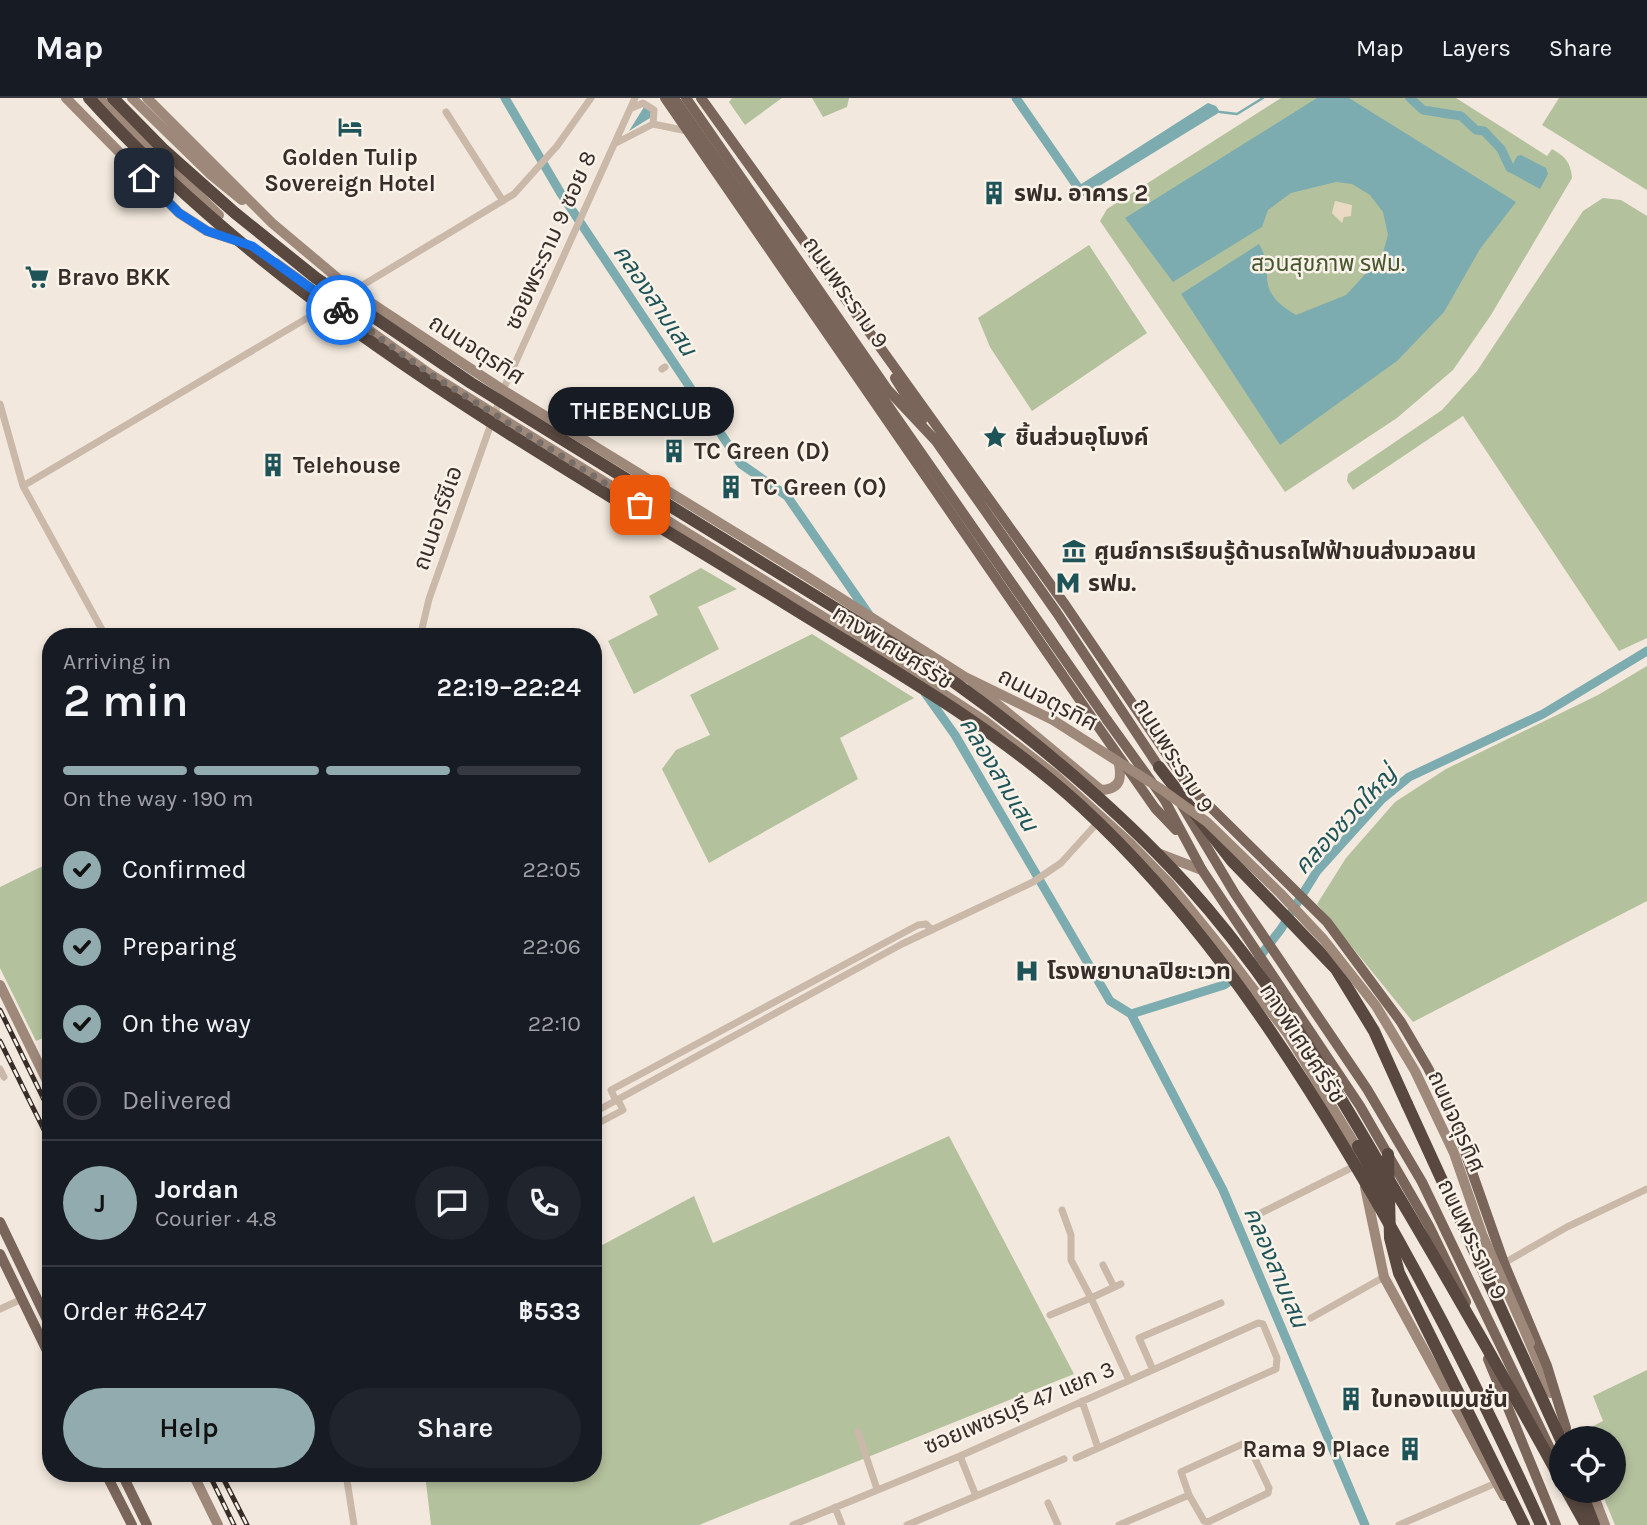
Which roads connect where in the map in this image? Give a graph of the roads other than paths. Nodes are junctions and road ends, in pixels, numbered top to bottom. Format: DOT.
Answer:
graph roads {
  1 [pos="66,98"];
  2 [pos="89,98"];
  3 [pos="99,98"];
  4 [pos="113,98"];
  5 [pos="132,98"];
  6 [pos="147,98"];
  7 [pos="591,98"];
  8 [pos="635,98"];
  9 [pos="665,98"];
  10 [pos="674,98"];
  11 [pos="686,98"];
  12 [pos="701,98"];
  13 [pos="632,108"];
  14 [pos="446,112"];
  15 [pos="653,124"];
  16 [pos="687,131"];
  17 [pos="615,143"];
  18 [pos="503,201"];
  19 [pos="272,223"];
  20 [pos="252,246"];
  21 [pos="833,282"];
  22 [pos="353,291"];
  23 [pos="332,303"];
  24 [pos="503,390"];
  25 [pos="0,404"];
  26 [pos="494,414"];
  27 [pos="936,441"];
  28 [pos="23,486"];
  29 [pos="1022,564"];
  30 [pos="999,580"];
  31 [pos="1035,581"];
  32 [pos="1010,596"];
  33 [pos="1057,612"];
  34 [pos="101,628"];
  35 [pos="422,628"];
  36 [pos="1098,653"];
  37 [pos="965,677"];
  38 [pos="1116,753"];
  39 [pos="1159,767"];
  40 [pos="1187,784"];
  41 [pos="1101,790"];
  42 [pos="1103,817"];
  43 [pos="1186,841"];
  44 [pos="1130,843"];
  45 [pos="1232,861"];
  46 [pos="1202,870"];
  47 [pos="932,930"];
  48 [pos="867,951"];
  49 [pos="872,961"];
  50 [pos="0,985"];
  51 [pos="758,1009"];
  52 [pos="763,1018"];
  53 [pos="699,1042"];
  54 [pos="704,1052"];
  55 [pos="0,1069"];
  56 [pos="42,1071"];
  57 [pos="638,1076"];
  58 [pos="4,1077"];
  59 [pos="643,1087"];
  60 [pos="617,1100"];
  61 [pos="602,1108"];
  62 [pos="602,1121"];
  63 [pos="1358,1146"];
  64 [pos="1388,1154"];
  65 [pos="1361,1164"];
  66 [pos="1647,1189"];
  67 [pos="1389,1202"];
  68 [pos="1062,1210"];
  69 [pos="1257,1215"];
  70 [pos="0,1222"];
  71 [pos="0,1254"];
  72 [pos="1504,1263"];
  73 [pos="1103,1265"];
  74 [pos="1463,1269"];
  75 [pos="1384,1277"];
  76 [pos="1091,1298"];
  77 [pos="22,1299"];
  78 [pos="1222,1303"];
  79 [pos="0,1309"];
  80 [pos="42,1309"];
  81 [pos="1050,1315"];
  82 [pos="1311,1318"];
  83 [pos="1496,1335"];
  84 [pos="42,1340"];
  85 [pos="1483,1346"];
  86 [pos="1153,1370"];
  87 [pos="1129,1380"];
  88 [pos="1082,1401"];
  89 [pos="1561,1426"];
  90 [pos="1562,1426"];
  91 [pos="1563,1426"];
  92 [pos="858,1432"];
  93 [pos="1098,1448"];
  94 [pos="1549,1448"];
  95 [pos="960,1456"];
  96 [pos="1076,1458"];
  97 [pos="1065,1459"];
  98 [pos="1549,1459"];
  99 [pos="110,1482"];
  100 [pos="126,1482"];
  101 [pos="197,1482"];
  102 [pos="347,1482"];
  103 [pos="1496,1483"];
  104 [pos="877,1489"];
  105 [pos="1189,1495"];
  106 [pos="976,1496"];
  107 [pos="1048,1503"];
  108 [pos="1575,1503"];
  109 [pos="1585,1503"];
  110 [pos="1597,1503"];
  111 [pos="835,1507"];
  112 [pos="132,1525"];
  113 [pos="147,1525"];
  114 [pos="218,1525"];
  115 [pos="354,1525"];
  116 [pos="793,1525"];
  117 [pos="842,1525"];
  118 [pos="907,1525"];
  119 [pos="1058,1525"];
  120 [pos="1119,1525"];
  121 [pos="1399,1525"];
  122 [pos="1524,1525"];
  123 [pos="1541,1525"];
  124 [pos="1556,1525"];
  125 [pos="1588,1525"];
  126 [pos="1605,1525"];
  1 -- 20 [label="main road, ถนนจตุรทิศ"];
  2 -- 123 [label="highway, ทางพิเศษศรีรัช, bridge"];
  3 -- 20 [label="main road, ถนนจตุรทิศ"];
  4 -- 98 [label="highway, ทางพิเศษศรีรัช, bridge"];
  5 -- 19 [label="main road, ถนนจตุรทิศ"];
  6 -- 19 [label="main road, ถนนจตุรทิศ"];
  7 -- 18 [label="street"];
  8 -- 13 [label="street, ซอยพระราม 9 ซอย 8"];
  9 -- 16 [label="main road, ถนนพระราม 9"];
  10 -- 43 [label="main road, ถนนพระราม 9, bridge"];
  11 -- 27 [label="main road, ถนนพระราม 9"];
  12 -- 21 [label="main road, ถนนพระราม 9"];
  13 -- 15 [label="street"];
  13 -- 17 [label="street, ซอยพระราม 9 ซอย 8"];
  14 -- 18 [label="street"];
  15 -- 16 [label="street"];
  15 -- 17 [label="street, ซอยพระราม 9 ซอย 8"];
  16 -- 30 [label="main road, ถนนพระราม 9"];
  17 -- 24 [label="street, ซอยพระราม 9 ซอย 8"];
  18 -- 22 [label="street"];
  19 -- 22 [label="main road, ถนนจตุรทิศ"];
  20 -- 23 [label="main road, ถนนจตุรทิศ"];
  21 -- 27 [label="main road"];
  21 -- 36 [label="main road, ถนนพระราม 9"];
  22 -- 24 [label="main road, ถนนจตุรทิศ"];
  23 -- 26 [label="main road, ถนนจตุรทิศ"];
  23 -- 28 [label="street"];
  24 -- 26 [label="street, ซอยพระราม 9 ซอย 8"];
  24 -- 37 [label="main road, ถนนจตุรทิศ, bridge"];
  25 -- 28 [label="street"];
  26 -- 35 [label="street, ถนนอาร์ซีเอ"];
  26 -- 42 [label="main road, ถนนจตุรทิศ"];
  27 -- 29 [label="main road, ถนนพระราม 9"];
  28 -- 34 [label="street"];
  29 -- 30 [label="main road"];
  29 -- 31 [label="main road, ถนนพระราม 9"];
  30 -- 32 [label="main road, ถนนพระราม 9"];
  31 -- 32 [label="main road"];
  31 -- 33 [label="main road, ถนนพระราม 9"];
  32 -- 38 [label="main road, ถนนพระราม 9"];
  33 -- 36 [label="main road"];
  33 -- 39 [label="main road, ถนนพระราม 9"];
  36 -- 40 [label="main road, ถนนพระราม 9"];
  37 -- 41 [label="main road, bridge"];
  37 -- 90 [label="main road, ถนนจตุรทิศ, bridge"];
  38 -- 41 [label="main road"];
  38 -- 43 [label="main road, ถนนพระราม 9"];
  39 -- 45 [label="highway"];
  39 -- 74 [label="main road, ถนนพระราม 9"];
  40 -- 45 [label="main road"];
  40 -- 72 [label="main road, ถนนพระราม 9"];
  41 -- 42 [label="main road"];
  42 -- 44 [label="main road, ถนนจตุรทิศ"];
  42 -- 47 [label="street"];
  43 -- 46 [label="main road, ถนนพระราม 9"];
  44 -- 46 [label="main road"];
  44 -- 63 [label="main road, ถนนจตุรทิศ"];
  45 -- 89 [label="highway, bridge"];
  46 -- 64 [label="main road, ถนนพระราม 9"];
  47 -- 48 [label="street"];
  47 -- 49 [label="street"];
  48 -- 49 [label="street"];
  48 -- 51 [label="street"];
  49 -- 52 [label="street"];
  50 -- 56 [label="main road"];
  51 -- 52 [label="street"];
  51 -- 53 [label="street"];
  52 -- 54 [label="street"];
  53 -- 54 [label="street"];
  53 -- 57 [label="street"];
  54 -- 59 [label="street"];
  55 -- 58 [label="street"];
  57 -- 59 [label="street"];
  57 -- 60 [label="street"];
  59 -- 60 [label="street"];
  60 -- 61 [label="street"];
  60 -- 62 [label="street"];
  63 -- 65 [label="main road"];
  63 -- 67 [label="highway"];
  64 -- 67 [label="highway"];
  64 -- 85 [label="main road, ถนนพระราม 9"];
  65 -- 69 [label="street"];
  65 -- 75 [label="main road"];
  66 -- 72 [label="street"];
  67 -- 122 [label="highway"];
  68 -- 76 [label="street"];
  70 -- 80 [label="main road"];
  71 -- 77 [label="main road"];
  72 -- 74 [label="main road"];
  72 -- 91 [label="main road, ถนนพระราม 9"];
  73 -- 76 [label="street"];
  74 -- 83 [label="main road, ถนนพระราม 9"];
  75 -- 82 [label="street"];
  75 -- 103 [label="main road"];
  76 -- 81 [label="street"];
  76 -- 87 [label="street"];
  77 -- 79 [label="street"];
  77 -- 84 [label="main road"];
  78 -- 86 [label="street"];
  83 -- 85 [label="main road"];
  83 -- 94 [label="main road, ถนนพระราม 9"];
  85 -- 124 [label="main road, ถนนพระราม 9"];
  86 -- 87 [label="street, ซอยเพชรบุรี 47 แยก 3"];
  86 -- 93 [label="street, ซอยเพชรบุรี 47 แยก 3"];
  87 -- 88 [label="street, ซอยเพชรบุรี 47 แยก 3"];
  88 -- 93 [label="street"];
  88 -- 95 [label="street, ซอยเพชรบุรี 47 แยก 3"];
  92 -- 104 [label="street"];
  93 -- 96 [label="street"];
  95 -- 104 [label="street, ซอยเพชรบุรี 47 แยก 3"];
  95 -- 106 [label="street"];
  97 -- 106 [label="street"];
  99 -- 112 [label="main road"];
  100 -- 113 [label="main road"];
  101 -- 114 [label="main road"];
  102 -- 115 [label="street"];
  103 -- 121 [label="street"];
  103 -- 122 [label="main road"];
  104 -- 111 [label="street, ซอยเพชรบุรี 47 แยก 3"];
  105 -- 105 [label="street"];
  105 -- 120 [label="street"];
  106 -- 118 [label="street"];
  107 -- 119 [label="street"];
  108 -- 125 [label="highway, bridge"];
  109 -- 125 [label="highway, bridge"];
  110 -- 126 [label="main road"];
  111 -- 116 [label="street, ซอยเพชรบุรี 47 แยก 3"];
  111 -- 117 [label="street"];
}
